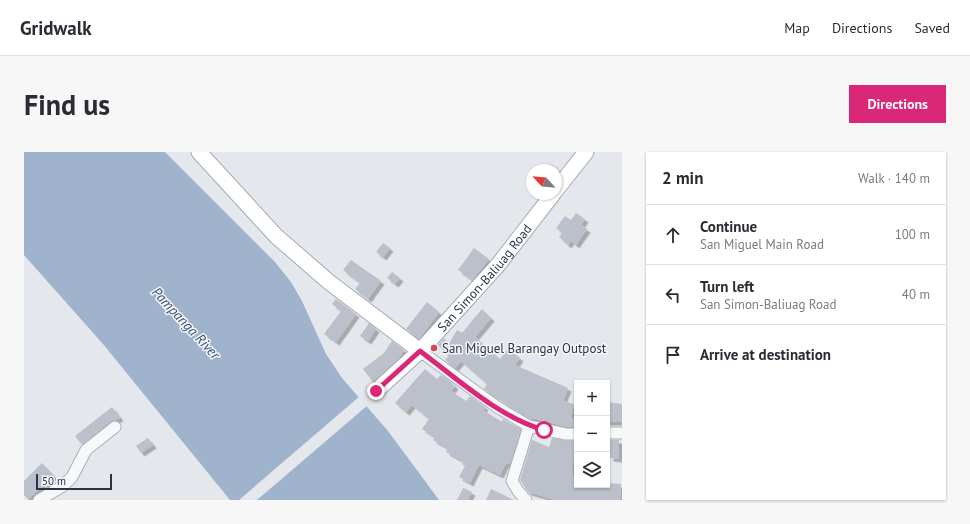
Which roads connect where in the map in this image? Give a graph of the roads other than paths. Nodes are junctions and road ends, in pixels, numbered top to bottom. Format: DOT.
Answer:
graph roads {
  1 [pos="200,152"];
  2 [pos="586,152"];
  3 [pos="562,182"];
  4 [pos="548,200"];
  5 [pos="420,351"];
  6 [pos="376,391"];
  7 [pos="529,426"];
  8 [pos="115,427"];
  9 [pos="610,433"];
  10 [pos="622,433"];
  11 [pos="574,434"];
  12 [pos="39,500"];
  13 [pos="526,500"];
  1 -- 5 [label="main road"];
  2 -- 3 [label="main road"];
  4 -- 5 [label="main road, San Simon-Baliuag Road"];
  5 -- 6 [label="main road, San Simon-Baliuag Road"];
  5 -- 7 [label="street"];
  7 -- 11 [label="street"];
  7 -- 13 [label="street"];
  8 -- 12 [label="street"];
  9 -- 10 [label="street"];
}
